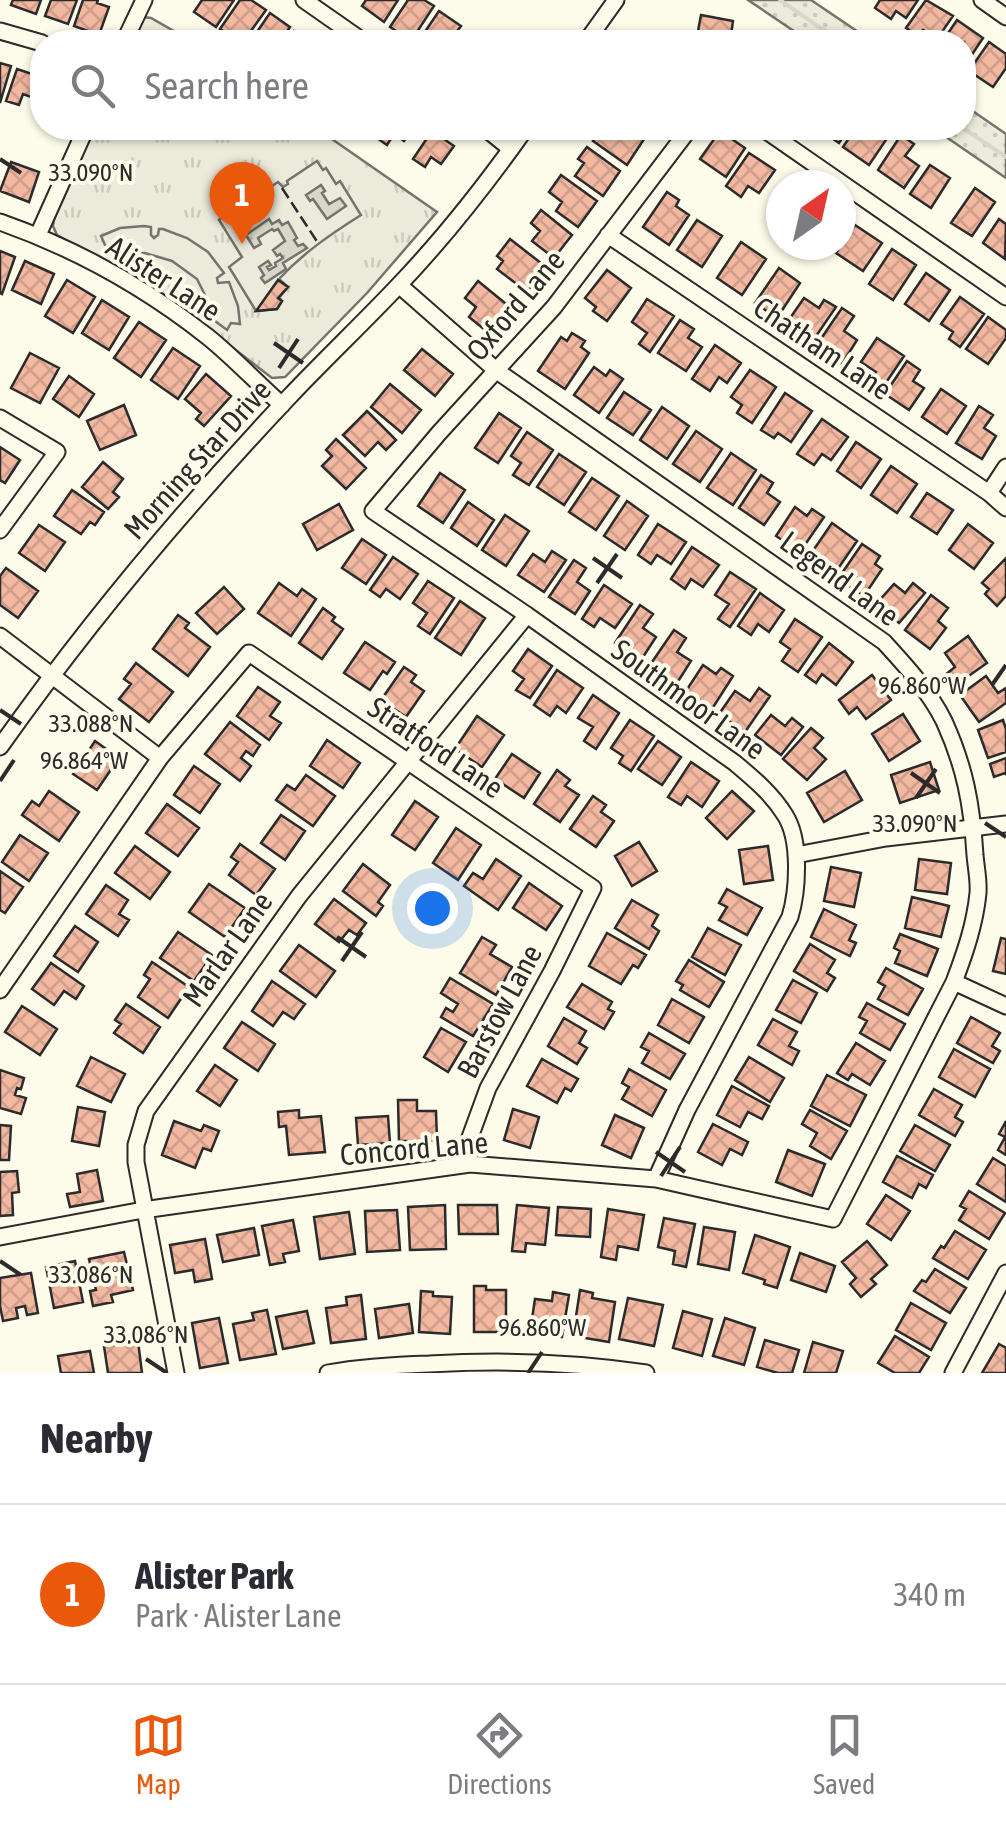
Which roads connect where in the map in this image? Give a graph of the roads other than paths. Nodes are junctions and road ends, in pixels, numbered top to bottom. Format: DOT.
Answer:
graph roads {
  1 [pos="144,0"];
  2 [pos="304,0"];
  3 [pos="616,0"];
  4 [pos="982,0"];
  5 [pos="1006,17"];
  6 [pos="130,30"];
  7 [pos="347,30"];
  8 [pos="595,30"];
  9 [pos="0,31"];
  10 [pos="30,40"];
  11 [pos="81,140"];
  12 [pos="499,140"];
  13 [pos="517,140"];
  14 [pos="681,140"];
  15 [pos="779,140"];
  16 [pos="510,149"];
  17 [pos="0,222"];
  18 [pos="38,235"];
  19 [pos="608,235"];
  20 [pos="400,285"];
  21 [pos="1006,296"];
  22 [pos="498,370"];
  23 [pos="282,405"];
  24 [pos="0,418"];
  25 [pos="1006,468"];
  26 [pos="988,493"];
  27 [pos="1006,508"];
  28 [pos="373,511"];
  29 [pos="0,530"];
  30 [pos="527,616"];
  31 [pos="0,636"];
  32 [pos="50,675"];
  33 [pos="0,747"];
  34 [pos="160,758"];
  35 [pos="408,760"];
  36 [pos="1006,824"];
  37 [pos="974,829"];
  38 [pos="796,855"];
  39 [pos="592,888"];
  40 [pos="954,982"];
  41 [pos="0,990"];
  42 [pos="1006,1006"];
  43 [pos="470,1164"];
  44 [pos="656,1178"];
  45 [pos="144,1210"];
  46 [pos="833,1219"];
  47 [pos="0,1236"];
  48 [pos="1006,1273"];
  49 [pos="176,1373"];
  50 [pos="328,1373"];
  51 [pos="646,1373"];
  52 [pos="952,1373"];
  1 -- 6 [label="street"];
  2 -- 7 [label="street"];
  3 -- 8 [label="street"];
  4 -- 5 [label="street"];
  9 -- 10 [label="street"];
  11 -- 18 [label="street"];
  12 -- 16 [label="street"];
  13 -- 16 [label="street, Morning Star Drive"];
  14 -- 19 [label="street, Oxford Lane"];
  15 -- 21 [label="street"];
  16 -- 20 [label="street, Morning Star Drive"];
  17 -- 18 [label="street, Alister Lane"];
  18 -- 23 [label="street, Alister Lane"];
  19 -- 22 [label="street, Oxford Lane"];
  19 -- 26 [label="street, Chatham Lane"];
  20 -- 22 [label="street, Legend Lane"];
  20 -- 23 [label="street, Morning Star Drive"];
  22 -- 28 [label="street, Oxford Lane"];
  22 -- 37 [label="street, Legend Lane"];
  23 -- 32 [label="street, Morning Star Drive"];
  24 -- 29 [label="street"];
  25 -- 26 [label="street"];
  26 -- 27 [label="street, Chatham Lane"];
  28 -- 30 [label="street, Southmoor Lane"];
  30 -- 35 [label="street, Marlar Lane"];
  30 -- 38 [label="street, Southmoor Lane"];
  31 -- 32 [label="street"];
  32 -- 33 [label="street, Morning Star Drive"];
  32 -- 34 [label="street"];
  34 -- 35 [label="street, Stratford Lane"];
  34 -- 41 [label="street"];
  35 -- 39 [label="street, Stratford Lane"];
  35 -- 45 [label="street, Marlar Lane"];
  36 -- 37 [label="street"];
  37 -- 38 [label="street"];
  37 -- 40 [label="street, Legend Lane"];
  38 -- 44 [label="street, Southmoor Lane"];
  39 -- 43 [label="street, Barstow Lane"];
  40 -- 42 [label="street"];
  40 -- 46 [label="street, Legend Lane"];
  43 -- 44 [label="street, Concord Lane"];
  43 -- 45 [label="street, Concord Lane"];
  44 -- 46 [label="street, Concord Lane"];
  45 -- 47 [label="street, Concord Lane"];
  45 -- 49 [label="street, Marlar Lane"];
  48 -- 52 [label="street"];
  50 -- 51 [label="street"];
}
